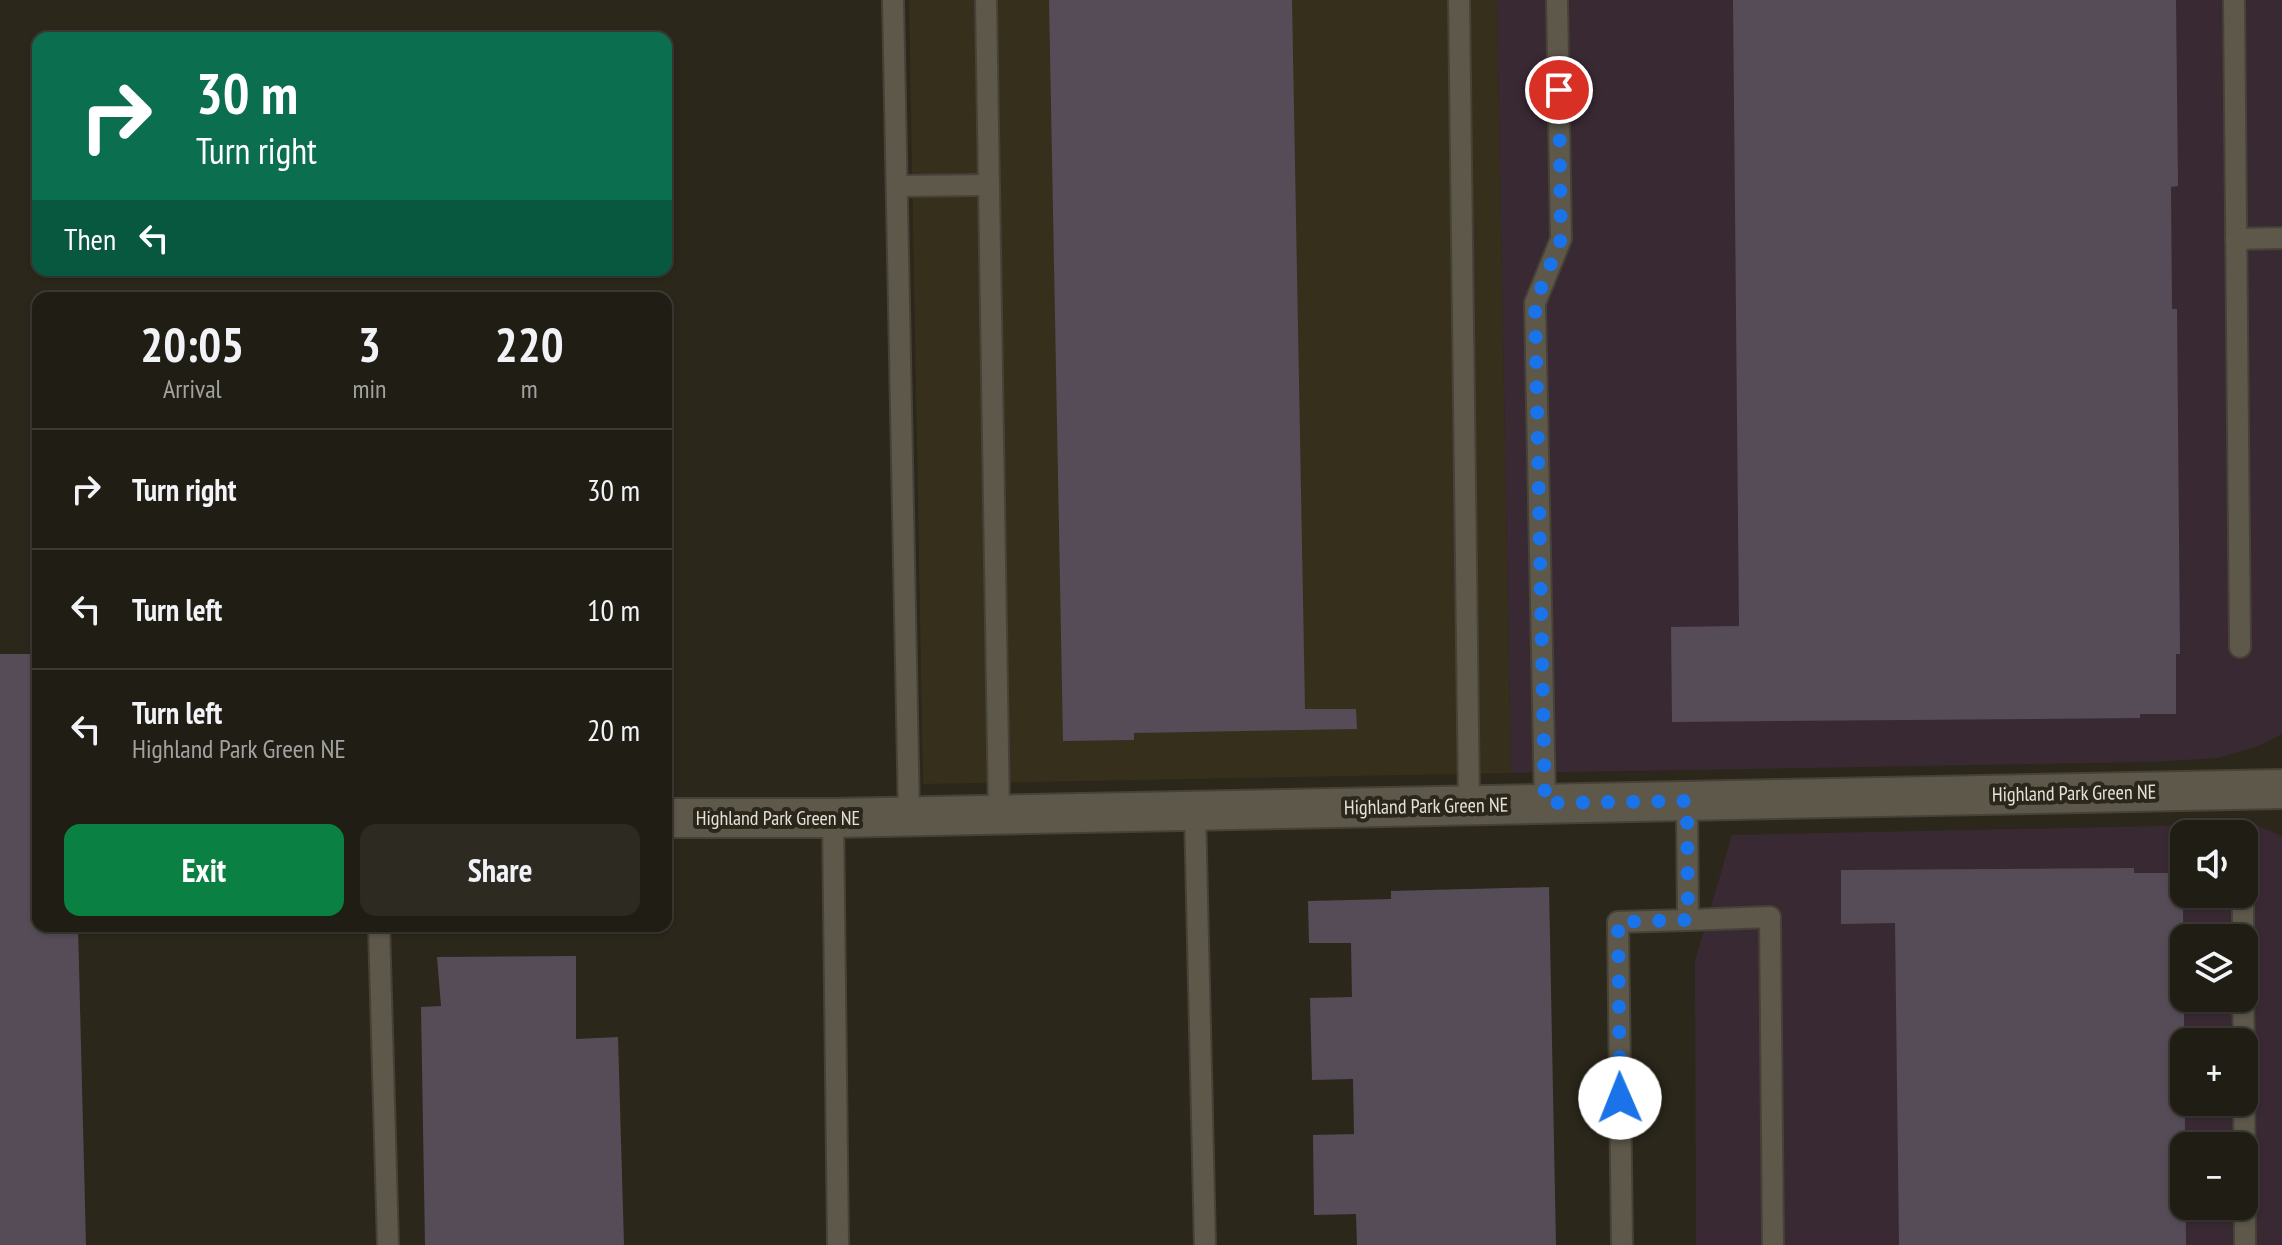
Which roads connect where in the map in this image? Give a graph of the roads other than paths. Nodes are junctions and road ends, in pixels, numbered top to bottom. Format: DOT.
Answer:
graph roads {
  1 [pos="893,0"];
  2 [pos="986,0"];
  3 [pos="1459,0"];
  4 [pos="1557,0"];
  5 [pos="2234,0"];
  6 [pos="989,185"];
  7 [pos="897,186"];
  8 [pos="2282,238"];
  9 [pos="2236,239"];
  10 [pos="2240,647"];
  11 [pos="2282,789"];
  12 [pos="1687,801"];
  13 [pos="1545,803"];
  14 [pos="1469,805"];
  15 [pos="1195,811"];
  16 [pos="999,814"];
  17 [pos="909,816"];
  18 [pos="672,818"];
  19 [pos="833,818"];
  20 [pos="1688,920"];
  21 [pos="379,932"];
  22 [pos="2244,1116"];
  23 [pos="388,1245"];
  24 [pos="838,1245"];
  25 [pos="1205,1245"];
  26 [pos="1622,1245"];
  27 [pos="1773,1245"];
  28 [pos="2245,1245"];
  1 -- 7 [label="lane"];
  2 -- 6 [label="lane"];
  3 -- 14 [label="lane"];
  4 -- 13 [label="lane"];
  5 -- 9 [label="lane"];
  6 -- 7 [label="lane"];
  6 -- 16 [label="lane"];
  7 -- 17 [label="lane"];
  8 -- 9 [label="lane"];
  9 -- 10 [label="lane"];
  11 -- 12 [label="street, Highland Park Green NE"];
  12 -- 13 [label="street, Highland Park Green NE"];
  12 -- 20 [label="lane"];
  13 -- 14 [label="street, Highland Park Green NE"];
  14 -- 15 [label="street, Highland Park Green NE"];
  15 -- 16 [label="street, Highland Park Green NE"];
  15 -- 25 [label="lane"];
  16 -- 17 [label="street, Highland Park Green NE"];
  17 -- 19 [label="street, Highland Park Green NE"];
  18 -- 19 [label="street, Highland Park Green NE"];
  19 -- 24 [label="lane"];
  20 -- 26 [label="lane"];
  20 -- 27 [label="lane"];
  21 -- 23 [label="lane"];
  22 -- 28 [label="lane"];
}
